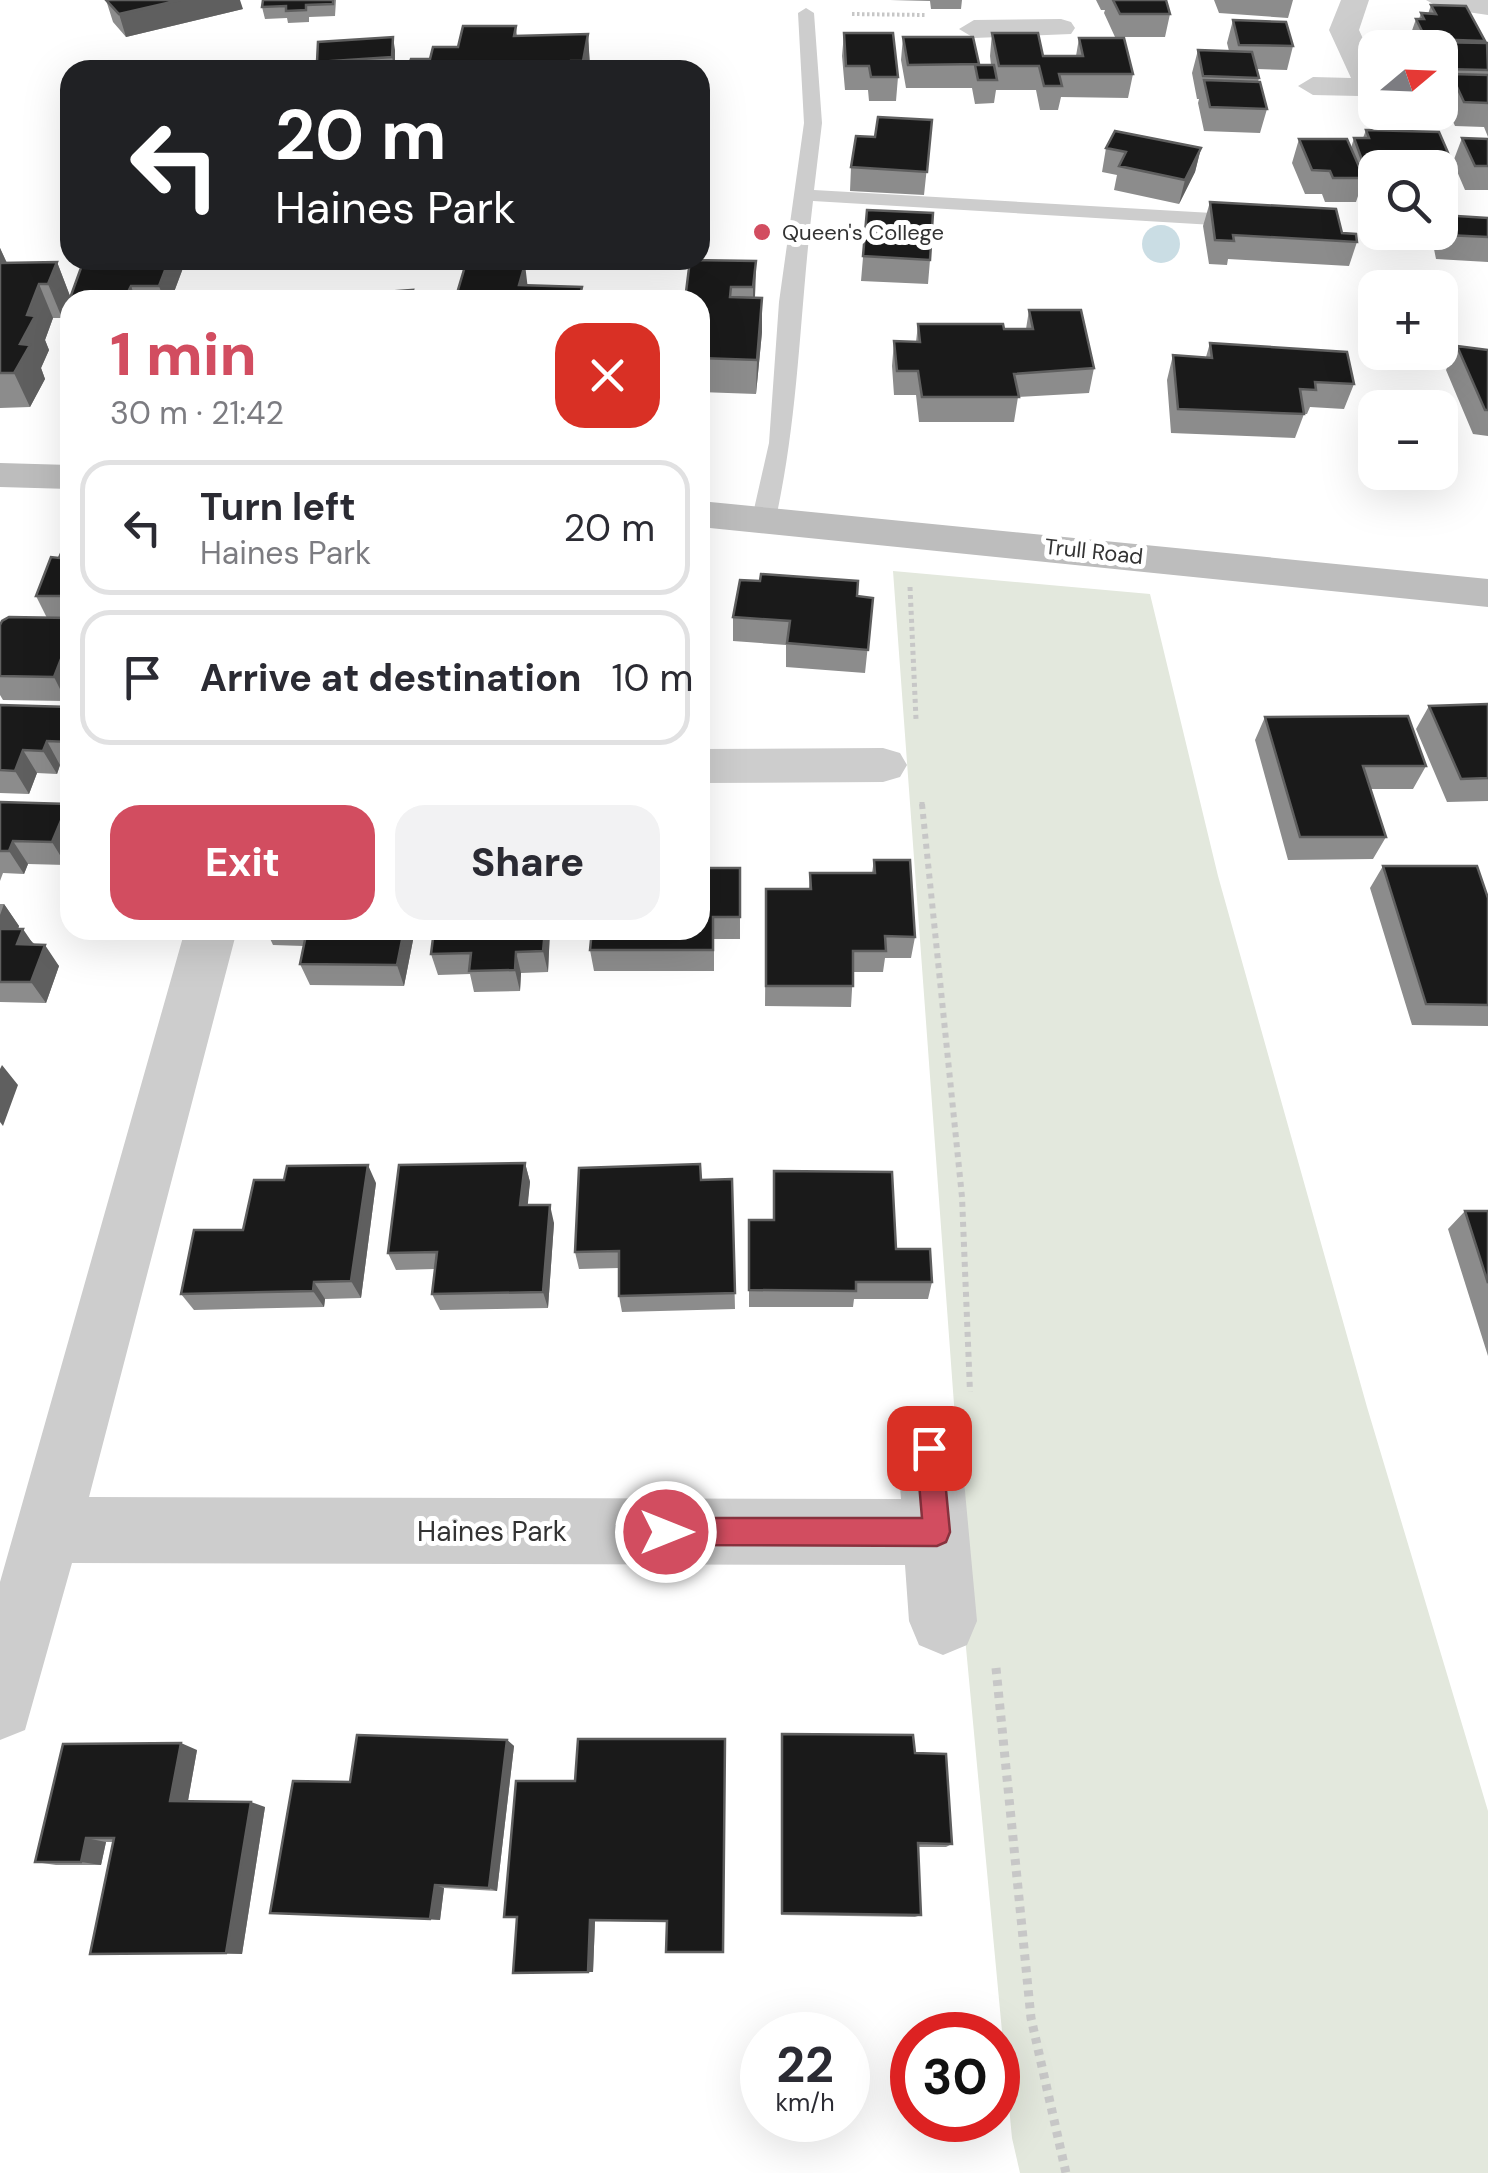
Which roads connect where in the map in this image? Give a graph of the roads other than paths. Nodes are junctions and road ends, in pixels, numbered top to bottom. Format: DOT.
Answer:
graph roads {
  1 [pos="1355,0"];
  2 [pos="1440,0"];
  3 [pos="1488,6"];
  4 [pos="806,13"];
  5 [pos="1021,14"];
  6 [pos="974,28"];
  7 [pos="1061,28"];
  8 [pos="1358,61"];
  9 [pos="1312,86"];
  10 [pos="1358,97"];
  11 [pos="804,195"];
  12 [pos="1262,222"];
  13 [pos="0,475"];
  14 [pos="60,477"];
  15 [pos="710,515"];
  16 [pos="764,518"];
  17 [pos="1488,593"];
  18 [pos="897,758"];
  19 [pos="710,766"];
  20 [pos="209,940"];
  21 [pos="950,1427"];
  22 [pos="47,1530"];
  23 [pos="937,1532"];
  24 [pos="969,1638"];
  25 [pos="0,1705"];
  1 -- 8 [label="street"];
  2 -- 3 [label="street"];
  4 -- 11 [label="lane"];
  5 -- 6 [label="street"];
  5 -- 7 [label="street"];
  9 -- 10 [label="street"];
  11 -- 12 [label="lane"];
  11 -- 16 [label="lane"];
  13 -- 14 [label="street"];
  15 -- 16 [label="street, Trull Road"];
  16 -- 17 [label="street, Trull Road"];
  18 -- 19 [label="street"];
  20 -- 22 [label="street"];
  21 -- 23 [label="street"];
  22 -- 23 [label="street, Haines Park"];
  22 -- 25 [label="street"];
  23 -- 24 [label="street"];
}
